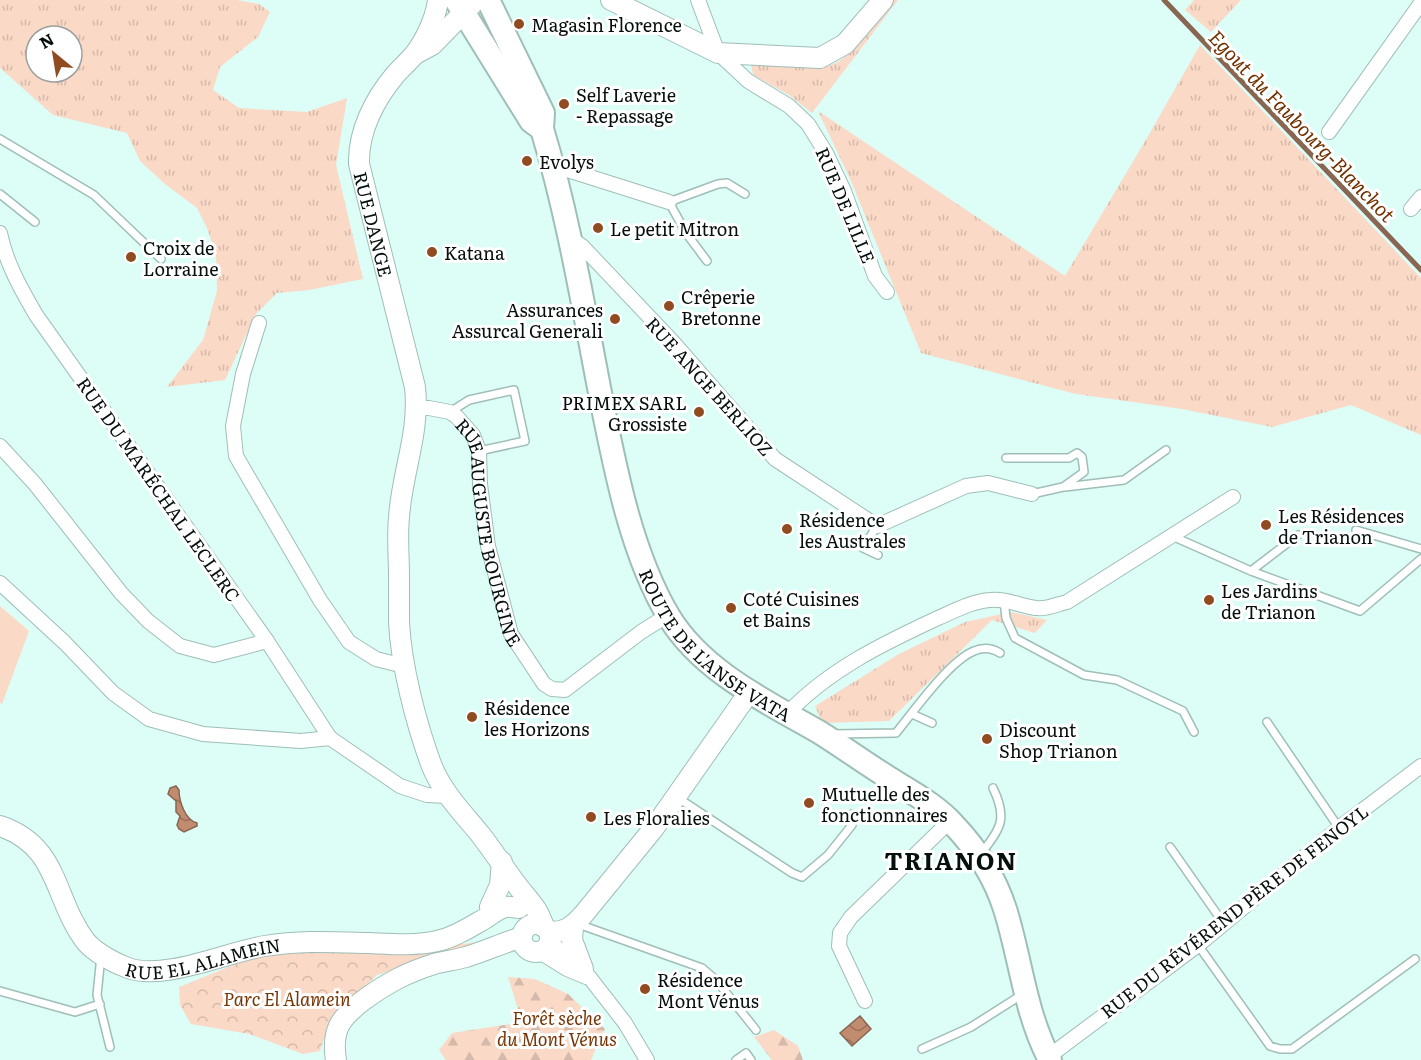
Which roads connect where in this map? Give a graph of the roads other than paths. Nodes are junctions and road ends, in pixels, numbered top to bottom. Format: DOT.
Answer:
graph roads {
  1 [pos="438,0"];
  2 [pos="488,0"];
  3 [pos="610,0"];
  4 [pos="698,0"];
  5 [pos="883,0"];
  6 [pos="465,3"];
  7 [pos="1421,3"];
  8 [pos="501,30"];
  9 [pos="718,53"];
  10 [pos="415,54"];
  11 [pos="542,129"];
  12 [pos="1329,132"];
  13 [pos="0,139"];
  14 [pos="552,165"];
  15 [pos="0,194"];
  16 [pos="744,194"];
  17 [pos="1421,197"];
  18 [pos="669,202"];
  19 [pos="1411,209"];
  20 [pos="35,222"];
  21 [pos="0,234"];
  22 [pos="570,238"];
  23 [pos="161,259"];
  24 [pos="707,261"];
  25 [pos="887,292"];
  26 [pos="259,322"];
  27 [pos="417,408"];
  28 [pos="450,412"];
  29 [pos="0,446"];
  30 [pos="1166,450"];
  31 [pos="479,451"];
  32 [pos="1006,458"];
  33 [pos="1063,487"];
  34 [pos="1032,494"];
  35 [pos="1233,496"];
  36 [pos="877,526"];
  37 [pos="1356,530"];
  38 [pos="1298,535"];
  39 [pos="1172,536"];
  40 [pos="1421,549"];
  41 [pos="878,555"];
  42 [pos="1421,559"];
  43 [pos="1251,571"];
  44 [pos="0,583"];
  45 [pos="1004,600"];
  46 [pos="668,615"];
  47 [pos="267,641"];
  48 [pos="1000,654"];
  49 [pos="404,666"];
  50 [pos="750,691"];
  51 [pos="787,714"];
  52 [pos="912,714"];
  53 [pos="1267,722"];
  54 [pos="932,723"];
  55 [pos="1194,732"];
  56 [pos="822,735"];
  57 [pos="330,738"];
  58 [pos="1421,766"];
  59 [pos="993,788"];
  60 [pos="447,796"];
  61 [pos="676,796"];
  62 [pos="852,814"];
  63 [pos="951,820"];
  64 [pos="0,826"];
  65 [pos="1339,828"];
  66 [pos="1170,846"];
  67 [pos="979,856"];
  68 [pos="502,862"];
  69 [pos="518,893"];
  70 [pos="490,907"];
  71 [pos="575,924"];
  72 [pos="1224,924"];
  73 [pos="474,925"];
  74 [pos="536,938"];
  75 [pos="1198,945"];
  76 [pos="101,954"];
  77 [pos="1415,959"];
  78 [pos="586,973"];
  79 [pos="0,991"];
  80 [pos="1026,993"];
  81 [pos="865,1001"];
  82 [pos="100,1005"];
  83 [pos="756,1030"];
  84 [pos="110,1047"];
  85 [pos="922,1049"];
  86 [pos="1049,1059"];
  87 [pos="336,1060"];
  88 [pos="647,1060"];
  89 [pos="736,1060"];
  90 [pos="752,1060"];
  1 -- 10 [label="street, RUE DANGE"];
  2 -- 8 [label="main road, ROUTE DE L'ANSE VATA"];
  3 -- 9 [label="street"];
  4 -- 9 [label="street"];
  5 -- 9 [label="street"];
  6 -- 8 [label="main road"];
  6 -- 10 [label="street, RUE DANGE"];
  6 -- 11 [label="main road, ROUTE DE L'ANSE VATA"];
  7 -- 12 [label="street"];
  8 -- 11 [label="main road, ROUTE DE L'ANSE VATA"];
  9 -- 25 [label="street, RUE DE LILLE"];
  10 -- 27 [label="street, RUE DANGE"];
  11 -- 14 [label="main road, ROUTE DE L'ANSE VATA"];
  13 -- 23 [label="lane"];
  14 -- 18 [label="street"];
  14 -- 22 [label="main road, ROUTE DE L'ANSE VATA"];
  15 -- 20 [label="lane"];
  16 -- 18 [label="lane"];
  17 -- 19 [label="street"];
  18 -- 24 [label="lane"];
  21 -- 47 [label="street, RUE DU MARÉCHAL LECLERC"];
  22 -- 36 [label="street, RUE ANGE BERLIOZ"];
  22 -- 46 [label="main road, ROUTE DE L'ANSE VATA"];
  26 -- 49 [label="street"];
  27 -- 28 [label="street, RUE AUGUSTE BOURGINE"];
  27 -- 49 [label="street"];
  28 -- 31 [label="street, RUE AUGUSTE BOURGINE"];
  28 -- 31 [label="lane"];
  29 -- 47 [label="street"];
  30 -- 33 [label="lane"];
  31 -- 46 [label="street, RUE AUGUSTE BOURGINE"];
  32 -- 33 [label="lane"];
  33 -- 34 [label="lane"];
  34 -- 36 [label="street"];
  35 -- 39 [label="street"];
  36 -- 41 [label="lane"];
  37 -- 40 [label="lane"];
  38 -- 43 [label="lane"];
  39 -- 43 [label="lane"];
  39 -- 45 [label="street"];
  42 -- 43 [label="lane"];
  44 -- 57 [label="street"];
  45 -- 51 [label="street"];
  45 -- 55 [label="lane"];
  46 -- 50 [label="main road, ROUTE DE L'ANSE VATA"];
  47 -- 57 [label="street, RUE DU MARÉCHAL LECLERC"];
  48 -- 52 [label="lane"];
  49 -- 60 [label="street"];
  50 -- 51 [label="main road, ROUTE DE L'ANSE VATA"];
  50 -- 61 [label="street"];
  51 -- 56 [label="main road, ROUTE DE L'ANSE VATA"];
  52 -- 54 [label="lane"];
  52 -- 56 [label="lane"];
  53 -- 65 [label="lane"];
  56 -- 63 [label="main road, ROUTE DE L'ANSE VATA"];
  57 -- 60 [label="street"];
  58 -- 65 [label="street, RUE DU RÉVÉREND PÈRE DE FENOYL"];
  59 -- 67 [label="lane"];
  60 -- 68 [label="street"];
  61 -- 62 [label="lane"];
  61 -- 71 [label="street"];
  63 -- 67 [label="main road, ROUTE DE L'ANSE VATA"];
  63 -- 81 [label="street"];
  64 -- 76 [label="street, RUE EL ALAMEIN"];
  65 -- 72 [label="street, RUE DU RÉVÉREND PÈRE DE FENOYL"];
  66 -- 72 [label="lane"];
  67 -- 80 [label="main road, ROUTE DE L'ANSE VATA"];
  68 -- 69 [label="street"];
  68 -- 70 [label="street"];
  69 -- 70 [label="street, RUE EL ALAMEIN"];
  69 -- 73 [label="street, RUE EL ALAMEIN"];
  69 -- 74 [label="street"];
  70 -- 73 [label="street, RUE EL ALAMEIN"];
  71 -- 74 [label="street"];
  71 -- 78 [label="street"];
  71 -- 83 [label="lane"];
  72 -- 75 [label="street, RUE DU RÉVÉREND PÈRE DE FENOYL"];
  73 -- 76 [label="street, RUE EL ALAMEIN"];
  74 -- 78 [label="street"];
  74 -- 87 [label="street"];
  75 -- 77 [label="lane"];
  75 -- 86 [label="street, RUE DU RÉVÉREND PÈRE DE FENOYL"];
  76 -- 82 [label="lane"];
  78 -- 88 [label="street"];
  79 -- 82 [label="lane"];
  80 -- 85 [label="lane"];
  80 -- 86 [label="main road, ROUTE DE L'ANSE VATA"];
  82 -- 84 [label="lane"];
  89 -- 90 [label="lane"];
}
